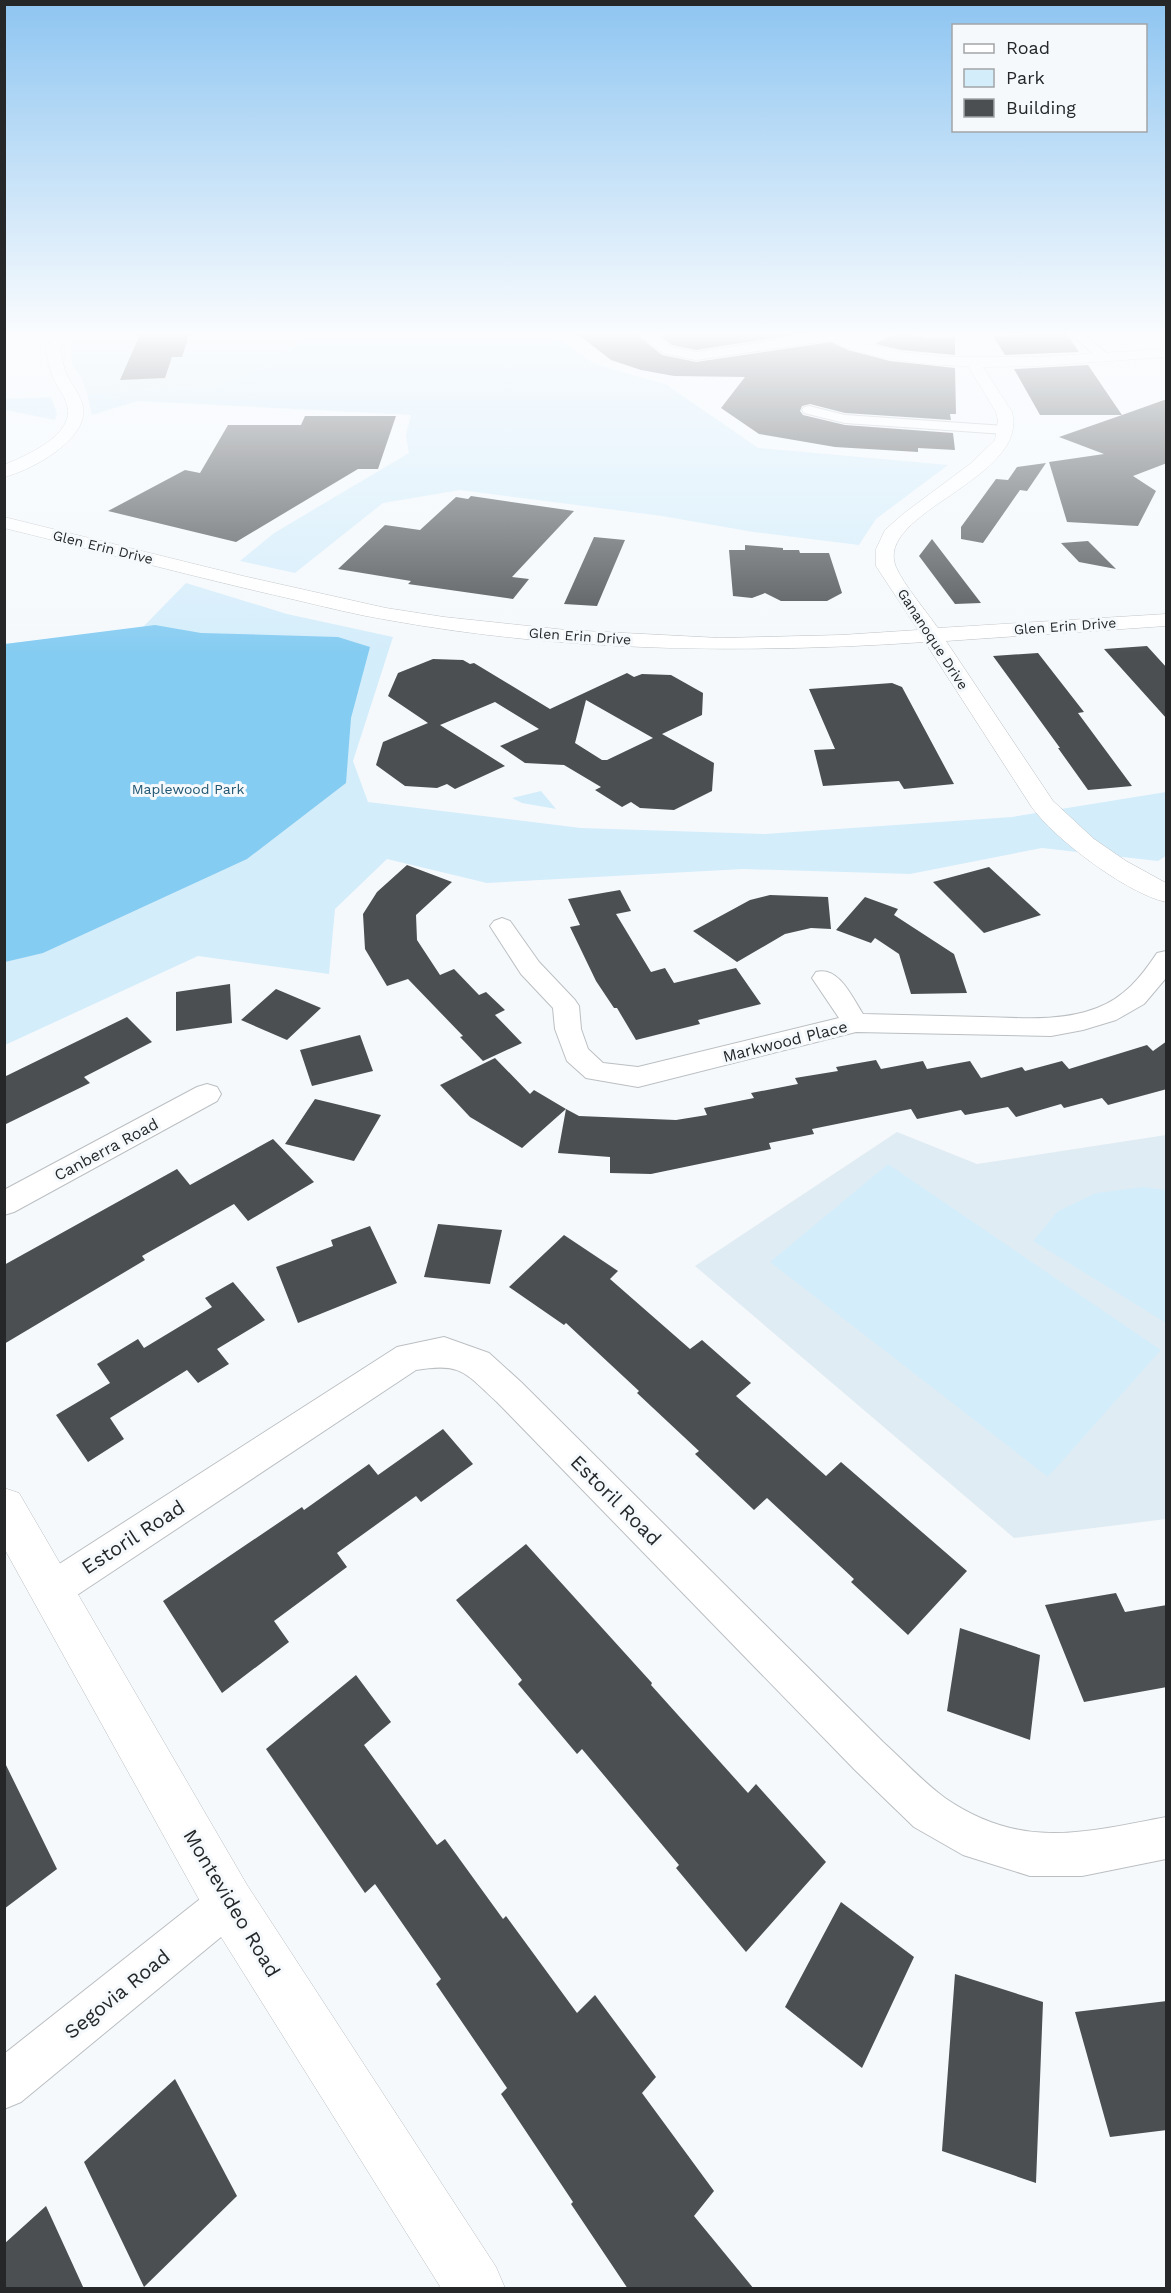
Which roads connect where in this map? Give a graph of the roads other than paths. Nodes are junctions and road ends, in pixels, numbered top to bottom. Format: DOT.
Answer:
graph roads {
  1 [pos="61,439"];
  2 [pos="1003,439"];
  3 [pos="4,472"];
  4 [pos="4,522"];
  5 [pos="1167,620"];
  6 [pos="930,635"];
  7 [pos="1167,894"];
  8 [pos="502,926"];
  9 [pos="1167,959"];
  10 [pos="825,978"];
  11 [pos="856,1023"];
  12 [pos="207,1094"];
  13 [pos="4,1204"];
  14 [pos="4,1508"];
  15 [pos="52,1590"];
  16 [pos="1167,1838"];
  17 [pos="229,1903"];
  18 [pos="4,2085"];
  19 [pos="475,2289"];
  1 -- 3 [label="street"];
  2 -- 6 [label="street, Gananoque Drive"];
  4 -- 6 [label="street, Glen Erin Drive"];
  5 -- 6 [label="street, Glen Erin Drive"];
  6 -- 7 [label="street, Gananoque Drive"];
  8 -- 11 [label="street, Markwood Place"];
  9 -- 11 [label="street, Markwood Place"];
  10 -- 11 [label="street"];
  12 -- 13 [label="street, Canberra Road"];
  14 -- 15 [label="street, Montevideo Road"];
  15 -- 16 [label="street, Estoril Road"];
  15 -- 17 [label="street, Montevideo Road"];
  17 -- 18 [label="street, Segovia Road"];
  17 -- 19 [label="street, Montevideo Road"];
}
